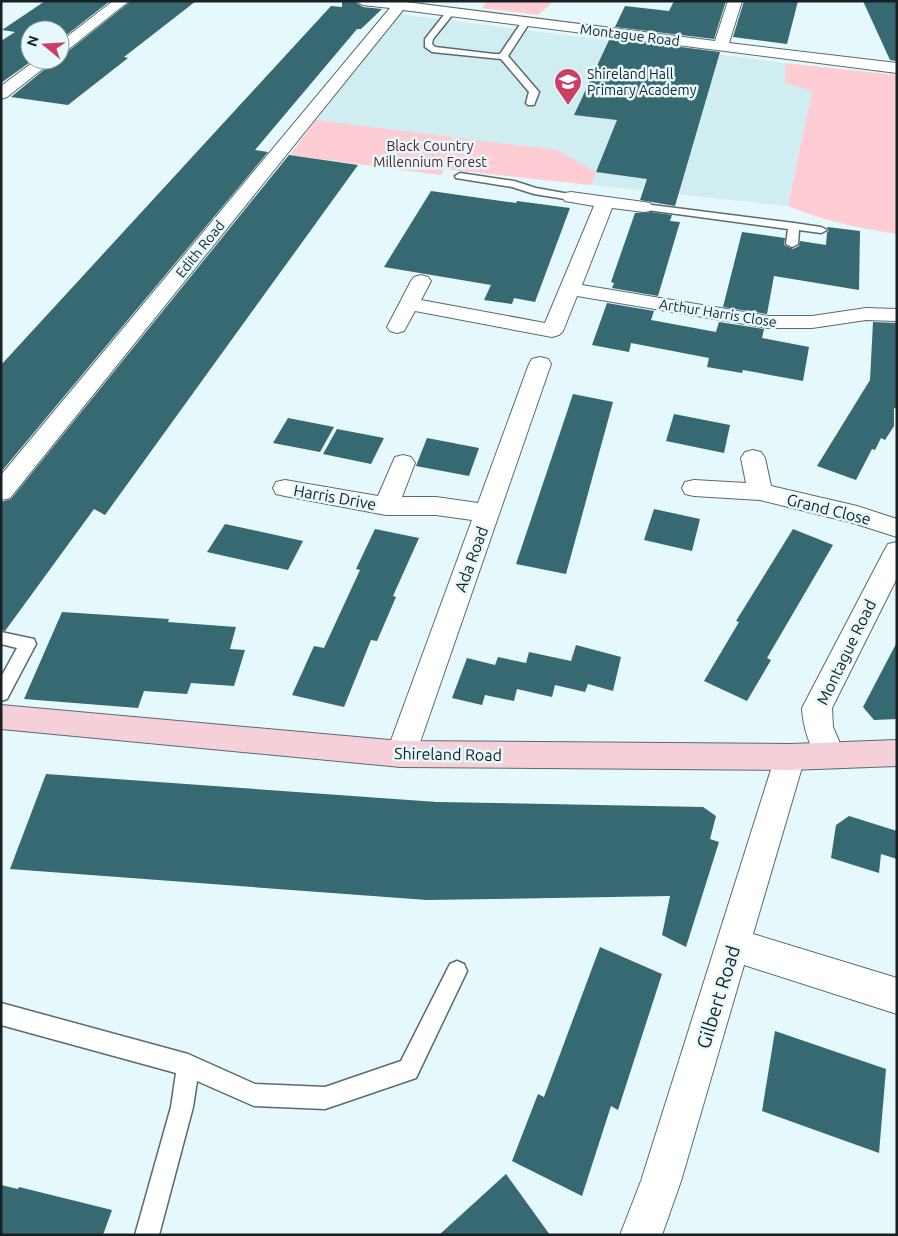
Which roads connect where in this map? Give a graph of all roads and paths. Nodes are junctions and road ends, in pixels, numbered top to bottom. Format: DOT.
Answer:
graph roads {
  1 [pos="122,1"];
  2 [pos="363,1"];
  3 [pos="735,1"];
  4 [pos="398,6"];
  5 [pos="450,13"];
  6 [pos="526,22"];
  7 [pos="70,41"];
  8 [pos="721,46"];
  9 [pos="503,56"];
  10 [pos="897,68"];
  11 [pos="33,70"];
  12 [pos="1,94"];
  13 [pos="531,103"];
  14 [pos="460,176"];
  15 [pos="571,197"];
  16 [pos="605,202"];
  17 [pos="644,207"];
  18 [pos="794,226"];
  19 [pos="821,230"];
  20 [pos="792,244"];
  21 [pos="421,281"];
  22 [pos="570,289"];
  23 [pos="409,304"];
  24 [pos="897,316"];
  25 [pos="397,326"];
  26 [pos="546,348"];
  27 [pos="753,458"];
  28 [pos="403,463"];
  29 [pos="285,488"];
  30 [pos="694,488"];
  31 [pos="1,492"];
  32 [pos="760,492"];
  33 [pos="386,506"];
  34 [pos="488,512"];
  35 [pos="897,528"];
  36 [pos="897,551"];
  37 [pos="1,638"];
  38 [pos="1,694"];
  39 [pos="1,717"];
  40 [pos="897,753"];
  41 [pos="401,754"];
  42 [pos="830,756"];
  43 [pos="790,757"];
  44 [pos="734,945"];
  45 [pos="457,971"];
  46 [pos="897,996"];
  47 [pos="1,1014"];
  48 [pos="188,1065"];
  49 [pos="147,1235"];
  50 [pos="641,1235"];
  1 -- 7 [label="street"];
  2 -- 4 [label="street, Montague Road"];
  3 -- 8 [label="street"];
  4 -- 5 [label="street, Montague Road"];
  4 -- 31 [label="street, Edith Road"];
  5 -- 6 [label="street, Montague Road"];
  5 -- 9 [label="lane"];
  6 -- 8 [label="street, Montague Road"];
  6 -- 9 [label="lane"];
  8 -- 10 [label="street, Montague Road"];
  9 -- 13 [label="lane"];
  11 -- 12 [label="street"];
  14 -- 15 [label="lane"];
  15 -- 16 [label="street"];
  16 -- 17 [label="street"];
  16 -- 22 [label="street"];
  17 -- 18 [label="lane"];
  18 -- 19 [label="lane"];
  18 -- 20 [label="lane"];
  21 -- 23 [label="street"];
  22 -- 24 [label="street, Arthur Harris Close"];
  22 -- 26 [label="street"];
  23 -- 25 [label="street"];
  23 -- 26 [label="street"];
  26 -- 34 [label="street, Ada Road"];
  27 -- 32 [label="street"];
  28 -- 33 [label="street, Harris Drive"];
  29 -- 33 [label="street, Harris Drive"];
  30 -- 32 [label="street, Grand Close"];
  32 -- 35 [label="street, Grand Close"];
  33 -- 34 [label="street, Harris Drive"];
  34 -- 41 [label="street, Ada Road"];
  36 -- 42 [label="street, Montague Road"];
  37 -- 38 [label="lane"];
  39 -- 41 [label="main road, Shireland Road"];
  40 -- 42 [label="main road, Shireland Road"];
  41 -- 43 [label="main road, Shireland Road"];
  42 -- 43 [label="main road, Shireland Road"];
  43 -- 44 [label="street, Gilbert Road"];
  44 -- 46 [label="street"];
  44 -- 50 [label="street, Gilbert Road"];
  45 -- 48 [label="lane"];
  47 -- 48 [label="lane"];
  48 -- 49 [label="lane"];
}
